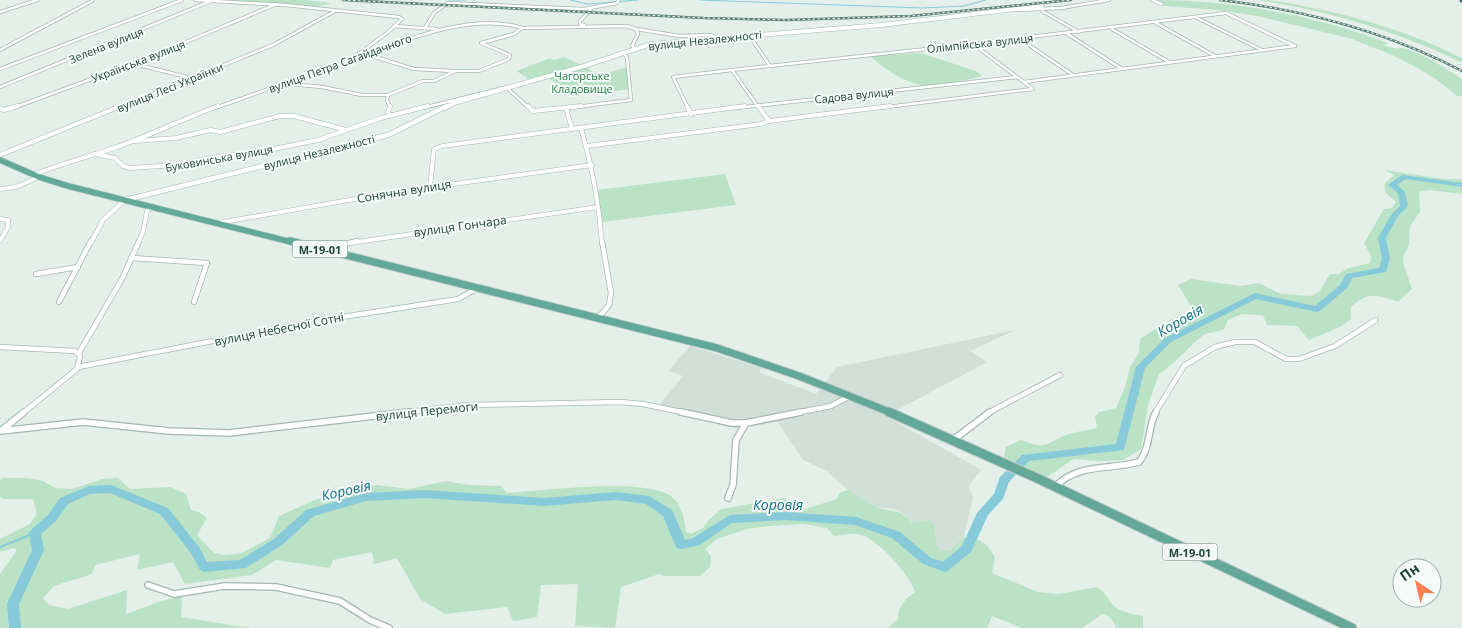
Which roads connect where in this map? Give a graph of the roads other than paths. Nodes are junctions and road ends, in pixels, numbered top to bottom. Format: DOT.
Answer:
graph roads {
  1 [pos="37,0"];
  2 [pos="91,0"];
  3 [pos="96,0"];
  4 [pos="182,0"];
  5 [pos="195,0"];
  6 [pos="212,0"];
  7 [pos="1041,0"];
  8 [pos="1109,0"];
  9 [pos="1152,0"];
  10 [pos="619,1"];
  11 [pos="1162,4"];
  12 [pos="274,5"];
  13 [pos="593,8"];
  14 [pos="1008,9"];
  15 [pos="1038,10"];
  16 [pos="335,11"];
  17 [pos="0,12"];
  18 [pos="1196,17"];
  19 [pos="1154,23"];
  20 [pos="394,26"];
  21 [pos="590,26"];
  22 [pos="424,28"];
  23 [pos="522,28"];
  24 [pos="1111,28"];
  25 [pos="443,29"];
  26 [pos="636,29"];
  27 [pos="1079,32"];
  28 [pos="1066,33"];
  29 [pos="750,35"];
  30 [pos="717,38"];
  31 [pos="1020,39"];
  32 [pos="973,44"];
  33 [pos="635,48"];
  34 [pos="0,50"];
  35 [pos="1262,50"];
  36 [pos="624,53"];
  37 [pos="368,54"];
  38 [pos="1216,56"];
  39 [pos="349,60"];
  40 [pos="1169,62"];
  41 [pos="134,64"];
  42 [pos="770,66"];
  43 [pos="0,69"];
  44 [pos="1122,69"];
  45 [pos="732,70"];
  46 [pos="455,72"];
  47 [pos="1073,75"];
  48 [pos="1017,77"];
  49 [pos="192,78"];
  50 [pos="1024,82"];
  51 [pos="285,84"];
  52 [pos="0,87"];
  53 [pos="504,87"];
  54 [pos="388,95"];
  55 [pos="756,105"];
  56 [pos="566,108"];
  57 [pos="2,110"];
  58 [pos="691,114"];
  59 [pos="390,115"];
  60 [pos="769,120"];
  61 [pos="581,128"];
  62 [pos="572,129"];
  63 [pos="346,130"];
  64 [pos="127,142"];
  65 [pos="587,146"];
  66 [pos="94,154"];
  67 [pos="0,155"];
  68 [pos="0,160"];
  69 [pos="592,165"];
  70 [pos="36,176"];
  71 [pos="430,187"];
  72 [pos="0,189"];
  73 [pos="125,200"];
  74 [pos="152,207"];
  75 [pos="598,207"];
  76 [pos="0,219"];
  77 [pos="216,223"];
  78 [pos="0,241"];
  79 [pos="323,250"];
  80 [pos="131,258"];
  81 [pos="78,267"];
  82 [pos="36,274"];
  83 [pos="478,288"];
  84 [pos="58,302"];
  85 [pos="194,302"];
  86 [pos="598,318"];
  87 [pos="1376,320"];
  88 [pos="0,347"];
  89 [pos="80,354"];
  90 [pos="78,368"];
  91 [pos="1060,375"];
  92 [pos="850,396"];
  93 [pos="746,424"];
  94 [pos="0,431"];
  95 [pos="953,440"];
  96 [pos="1056,487"];
  97 [pos="728,498"];
  98 [pos="148,585"];
  99 [pos="389,628"];
  100 [pos="1352,628"];
  1 -- 17 [label="street"];
  2 -- 3 [label="street"];
  2 -- 34 [label="street"];
  4 -- 43 [label="street"];
  5 -- 6 [label="street"];
  6 -- 12 [label="street"];
  6 -- 52 [label="street, Зелена вулиця"];
  7 -- 14 [label="street, вулиця Незалежності"];
  8 -- 15 [label="street"];
  9 -- 11 [label="street"];
  10 -- 13 [label="street"];
  12 -- 16 [label="street"];
  12 -- 41 [label="street, Українська вулиця"];
  13 -- 21 [label="street"];
  13 -- 22 [label="street"];
  14 -- 15 [label="street"];
  14 -- 29 [label="street, вулиця Незалежності"];
  15 -- 27 [label="street"];
  16 -- 20 [label="street"];
  16 -- 49 [label="street, вулиця Лесі Українки"];
  18 -- 19 [label="street, Олімпійська вулиця"];
  18 -- 35 [label="street"];
  18 -- 35 [label="street, Олімпійська вулиця"];
  19 -- 24 [label="street, Олімпійська вулиця"];
  19 -- 38 [label="street"];
  20 -- 22 [label="street"];
  20 -- 39 [label="street"];
  21 -- 23 [label="street, вулиця Петра Сагайдачного"];
  21 -- 26 [label="street, вулиця Петра Сагайдачного"];
  22 -- 25 [label="street"];
  23 -- 25 [label="street, вулиця Петра Сагайдачного"];
  23 -- 46 [label="street"];
  24 -- 27 [label="street, Олімпійська вулиця"];
  24 -- 40 [label="street"];
  25 -- 37 [label="street, вулиця Петра Сагайдачного"];
  26 -- 30 [label="street, вулиця Петра Сагайдачного"];
  26 -- 33 [label="street"];
  27 -- 28 [label="street, Олімпійська вулиця"];
  28 -- 31 [label="street, Олімпійська вулиця"];
  28 -- 44 [label="street"];
  29 -- 30 [label="street, вулиця Незалежності"];
  29 -- 42 [label="street"];
  30 -- 33 [label="street, вулиця Незалежності"];
  31 -- 32 [label="street, Олімпійська вулиця"];
  31 -- 47 [label="street"];
  32 -- 42 [label="street, Олімпійська вулиця"];
  32 -- 48 [label="street"];
  33 -- 36 [label="street, вулиця Незалежності"];
  35 -- 38 [label="street"];
  36 -- 53 [label="street, вулиця Незалежності"];
  36 -- 56 [label="street"];
  37 -- 39 [label="street, вулиця Петра Сагайдачного"];
  37 -- 46 [label="street"];
  38 -- 40 [label="street"];
  39 -- 51 [label="street, вулиця Петра Сагайдачного"];
  40 -- 44 [label="street"];
  41 -- 49 [label="street"];
  41 -- 57 [label="street, Українська вулиця"];
  42 -- 45 [label="street, Олімпійська вулиця"];
  44 -- 47 [label="street"];
  45 -- 55 [label="street"];
  45 -- 58 [label="street, Олімпійська вулиця"];
  46 -- 54 [label="street"];
  47 -- 50 [label="street"];
  48 -- 50 [label="street"];
  48 -- 55 [label="street, Садова вулиця"];
  49 -- 67 [label="street, вулиця Лесі Українки"];
  50 -- 60 [label="street"];
  51 -- 54 [label="street"];
  51 -- 64 [label="street, вулиця Петра Сагайдачного"];
  53 -- 56 [label="street"];
  53 -- 59 [label="street, Буковинська вулиця"];
  53 -- 73 [label="street, вулиця Незалежності"];
  54 -- 59 [label="street"];
  55 -- 58 [label="street, Садова вулиця"];
  55 -- 60 [label="street"];
  56 -- 62 [label="street"];
  58 -- 61 [label="street, Садова вулиця"];
  59 -- 63 [label="street, Буковинська вулиця"];
  60 -- 65 [label="street"];
  61 -- 62 [label="street, Садова вулиця"];
  61 -- 65 [label="street"];
  62 -- 71 [label="street, Садова вулиця"];
  63 -- 64 [label="street"];
  63 -- 66 [label="street, Буковинська вулиця"];
  64 -- 66 [label="street, вулиця Петра Сагайдачного"];
  65 -- 69 [label="street"];
  66 -- 70 [label="street, вулиця Петра Сагайдачного"];
  68 -- 70 [label="main road, М-19-01"];
  69 -- 71 [label="street, Сонячна вулиця"];
  69 -- 75 [label="street"];
  70 -- 72 [label="street, вулиця Петра Сагайдачного"];
  70 -- 73 [label="main road, М-19-01"];
  71 -- 77 [label="street, Сонячна вулиця"];
  73 -- 74 [label="main road, М-19-01"];
  73 -- 81 [label="street"];
  74 -- 77 [label="main road, М-19-01"];
  74 -- 80 [label="street"];
  75 -- 79 [label="street, вулиця Гончара"];
  75 -- 86 [label="street"];
  76 -- 78 [label="street"];
  77 -- 79 [label="main road, М-19-01"];
  79 -- 83 [label="main road, М-19-01"];
  80 -- 85 [label="street"];
  80 -- 89 [label="street"];
  81 -- 82 [label="street"];
  81 -- 84 [label="street"];
  83 -- 86 [label="main road, М-19-01"];
  83 -- 90 [label="street, вулиця Небесної Сотні"];
  86 -- 92 [label="main road, М-19-01"];
  87 -- 96 [label="street"];
  88 -- 89 [label="street"];
  89 -- 90 [label="street"];
  90 -- 94 [label="street"];
  91 -- 95 [label="street"];
  92 -- 93 [label="street, вулиця Перемоги"];
  92 -- 95 [label="main road, М-19-01"];
  93 -- 94 [label="street, вулиця Перемоги"];
  93 -- 97 [label="street"];
  95 -- 96 [label="main road, М-19-01"];
  96 -- 100 [label="main road, М-19-01"];
  98 -- 99 [label="street"];
}
